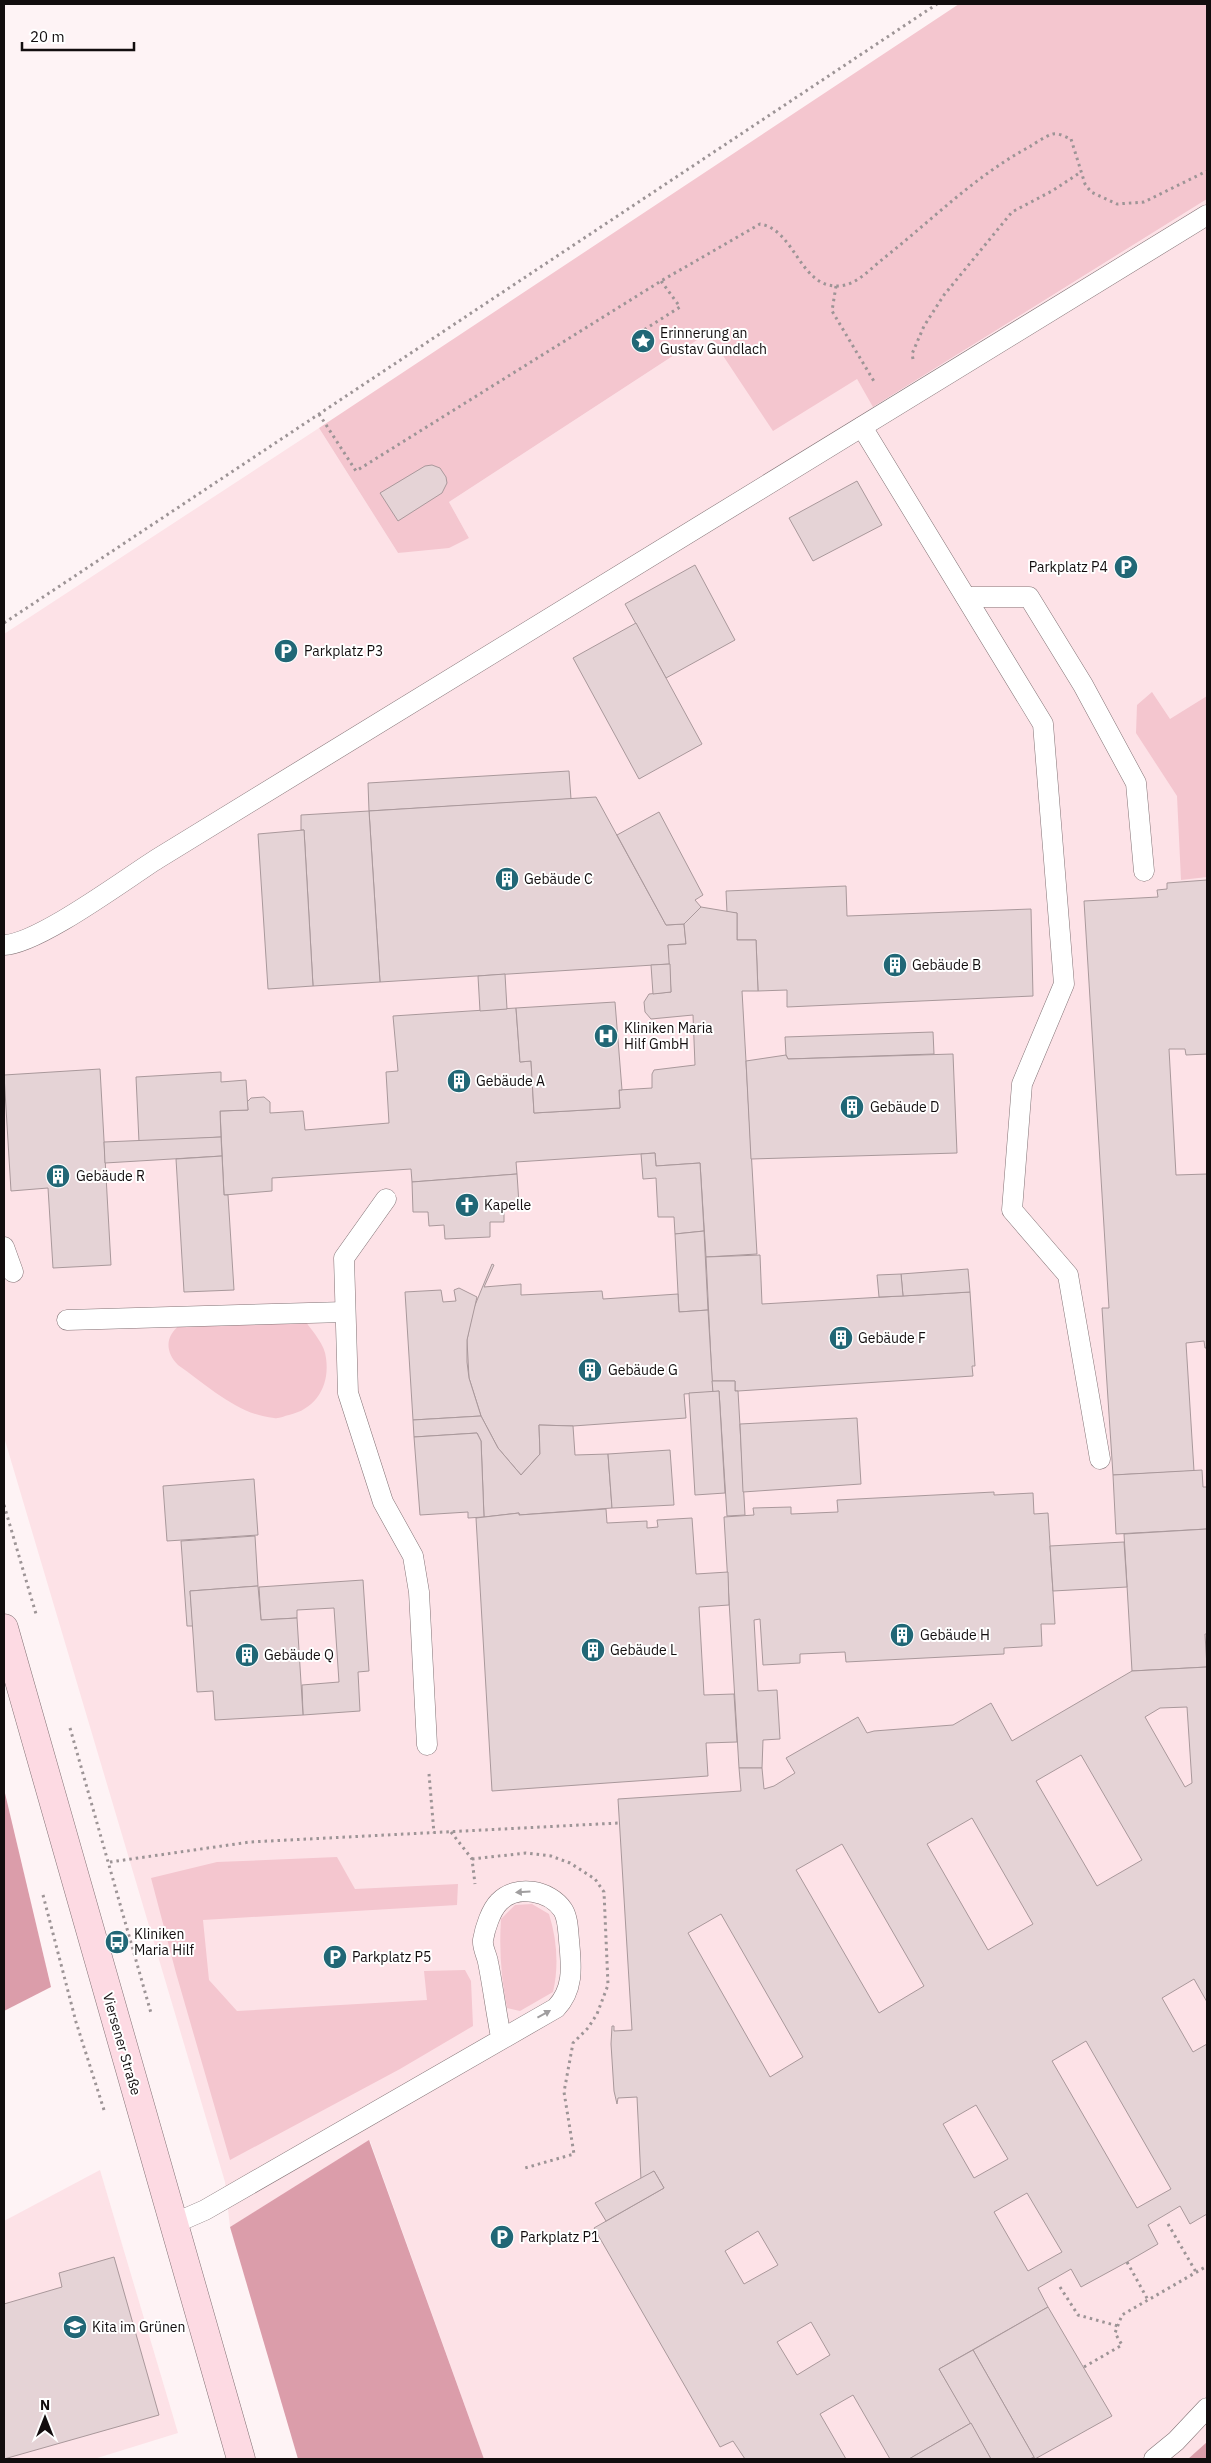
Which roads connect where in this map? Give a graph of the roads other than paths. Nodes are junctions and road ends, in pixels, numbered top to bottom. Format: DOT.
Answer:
graph roads {
  1 [pos="1207,215"];
  2 [pos="862,427"];
  3 [pos="966,597"];
  4 [pos="1144,871"];
  5 [pos="4,945"];
  6 [pos="386,1199"];
  7 [pos="4,1247"];
  8 [pos="13,1272"];
  9 [pos="345,1312"];
  10 [pos="67,1320"];
  11 [pos="1100,1459"];
  12 [pos="4,1628"];
  13 [pos="427,1745"];
  14 [pos="501,2038"];
  15 [pos="173,2224"];
  16 [pos="1207,2408"];
  17 [pos="241,2459"];
  18 [pos="1154,2459"];
  1 -- 2 [label="lane"];
  2 -- 3 [label="lane"];
  2 -- 5 [label="lane"];
  3 -- 4 [label="lane"];
  3 -- 11 [label="lane"];
  6 -- 9 [label="lane"];
  7 -- 8 [label="lane"];
  9 -- 10 [label="lane"];
  9 -- 13 [label="lane"];
  12 -- 15 [label="main road, Viersener Straße"];
  14 -- 14 [label="lane, one-way"];
  14 -- 15 [label="lane"];
  15 -- 17 [label="main road, Viersener Straße"];
  16 -- 18 [label="lane"];
}
